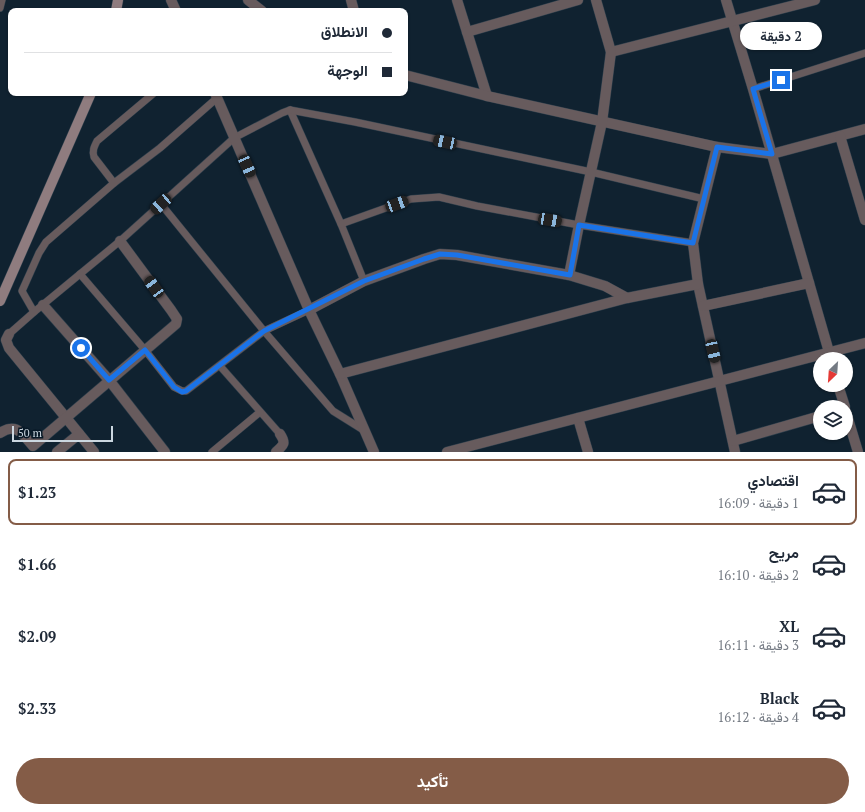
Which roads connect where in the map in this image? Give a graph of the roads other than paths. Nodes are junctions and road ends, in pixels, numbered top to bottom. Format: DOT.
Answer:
graph roads {
  1 [pos="2,0"];
  2 [pos="248,0"];
  3 [pos="457,0"];
  4 [pos="578,0"];
  5 [pos="596,0"];
  6 [pos="726,0"];
  7 [pos="815,0"];
  8 [pos="0,8"];
  9 [pos="258,8"];
  10 [pos="733,20"];
  11 [pos="467,32"];
  12 [pos="611,52"];
  13 [pos="865,53"];
  14 [pos="408,76"];
  15 [pos="753,89"];
  16 [pos="90,96"];
  17 [pos="150,96"];
  18 [pos="215,96"];
  19 [pos="216,96"];
  20 [pos="486,96"];
  21 [pos="290,110"];
  22 [pos="602,122"];
  23 [pos="865,129"];
  24 [pos="840,136"];
  25 [pos="234,138"];
  26 [pos="717,147"];
  27 [pos="772,154"];
  28 [pos="591,172"];
  29 [pos="114,183"];
  30 [pos="704,199"];
  31 [pos="161,204"];
  32 [pos="865,220"];
  33 [pos="341,224"];
  34 [pos="579,225"];
  35 [pos="120,241"];
  36 [pos="693,243"];
  37 [pos="80,274"];
  38 [pos="570,275"];
  39 [pos="364,281"];
  40 [pos="809,283"];
  41 [pos="698,284"];
  42 [pos="627,298"];
  43 [pos="0,301"];
  44 [pos="43,305"];
  45 [pos="703,306"];
  46 [pos="309,310"];
  47 [pos="34,312"];
  48 [pos="264,331"];
  49 [pos="9,334"];
  50 [pos="865,343"];
  51 [pos="145,350"];
  52 [pos="829,352"];
  53 [pos="841,352"];
  54 [pos="813,360"];
  55 [pos="220,366"];
  56 [pos="340,374"];
  57 [pos="109,380"];
  58 [pos="720,381"];
  59 [pos="260,412"];
  60 [pos="66,417"];
  61 [pos="578,418"];
  62 [pos="813,418"];
  63 [pos="365,431"];
  64 [pos="0,433"];
  65 [pos="79,434"];
  66 [pos="280,434"];
  67 [pos="853,435"];
  68 [pos="733,441"];
  69 [pos="36,449"];
  70 [pos="474,449"];
  71 [pos="56,452"];
  72 [pos="94,452"];
  73 [pos="165,452"];
  74 [pos="212,452"];
  75 [pos="276,452"];
  76 [pos="374,452"];
  77 [pos="447,452"];
  78 [pos="588,452"];
  79 [pos="735,452"];
  80 [pos="858,452"];
  1 -- 8 [label="lane"];
  2 -- 9 [label="street"];
  3 -- 11 [label="street"];
  4 -- 11 [label="street"];
  5 -- 12 [label="street"];
  6 -- 10 [label="street"];
  7 -- 10 [label="street"];
  10 -- 12 [label="street"];
  10 -- 15 [label="street"];
  11 -- 20 [label="street"];
  12 -- 22 [label="street"];
  13 -- 15 [label="lane"];
  14 -- 20 [label="street"];
  15 -- 27 [label="street"];
  16 -- 43 [label="street"];
  17 -- 29 [label="lane"];
  18 -- 29 [label="lane"];
  19 -- 25 [label="street"];
  20 -- 22 [label="street"];
  21 -- 25 [label="lane"];
  21 -- 28 [label="lane"];
  21 -- 33 [label="lane"];
  22 -- 26 [label="street"];
  22 -- 28 [label="street"];
  23 -- 24 [label="street"];
  24 -- 27 [label="street"];
  24 -- 32 [label="street"];
  25 -- 31 [label="lane"];
  25 -- 46 [label="street"];
  26 -- 27 [label="street"];
  26 -- 30 [label="street"];
  27 -- 40 [label="street"];
  28 -- 30 [label="lane"];
  28 -- 34 [label="street"];
  29 -- 47 [label="lane"];
  30 -- 36 [label="street"];
  31 -- 35 [label="lane"];
  31 -- 48 [label="lane"];
  33 -- 34 [label="lane"];
  33 -- 39 [label="lane"];
  34 -- 36 [label="lane"];
  34 -- 38 [label="street"];
  35 -- 37 [label="lane"];
  35 -- 51 [label="street"];
  36 -- 41 [label="street"];
  37 -- 44 [label="lane"];
  37 -- 51 [label="lane"];
  38 -- 39 [label="street"];
  38 -- 42 [label="street"];
  39 -- 46 [label="street"];
  40 -- 45 [label="street"];
  40 -- 52 [label="street"];
  41 -- 42 [label="street"];
  41 -- 45 [label="street"];
  42 -- 56 [label="street"];
  44 -- 47 [label="lane"];
  44 -- 57 [label="street"];
  45 -- 58 [label="street"];
  46 -- 48 [label="lane"];
  46 -- 56 [label="street"];
  47 -- 49 [label="lane"];
  48 -- 55 [label="lane"];
  48 -- 63 [label="lane"];
  49 -- 60 [label="street"];
  50 -- 53 [label="street"];
  51 -- 55 [label="lane"];
  51 -- 57 [label="street"];
  54 -- 58 [label="street"];
  55 -- 59 [label="lane"];
  56 -- 63 [label="street"];
  57 -- 60 [label="street"];
  57 -- 73 [label="street"];
  58 -- 61 [label="street"];
  58 -- 68 [label="street"];
  59 -- 66 [label="lane"];
  59 -- 74 [label="lane"];
  60 -- 65 [label="street"];
  60 -- 69 [label="street"];
  61 -- 70 [label="street"];
  61 -- 78 [label="street"];
  62 -- 68 [label="street"];
  63 -- 76 [label="street"];
  64 -- 69 [label="street"];
  65 -- 71 [label="street"];
  65 -- 72 [label="street"];
  66 -- 75 [label="street"];
  67 -- 80 [label="street"];
  68 -- 79 [label="street"];
  70 -- 77 [label="street"];
}
